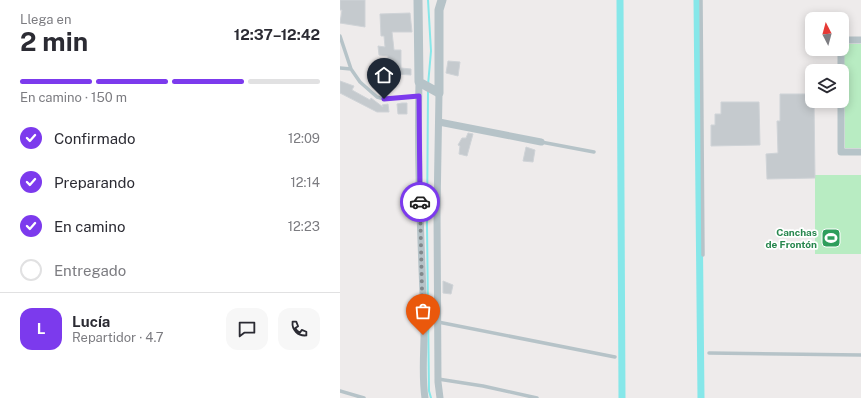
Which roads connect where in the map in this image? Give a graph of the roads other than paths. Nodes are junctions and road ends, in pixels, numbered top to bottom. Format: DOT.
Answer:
graph roads {
  1 [pos="418,0"];
  2 [pos="442,0"];
  3 [pos="701,0"];
  4 [pos="340,36"];
  5 [pos="849,40"];
  6 [pos="861,40"];
  7 [pos="340,68"];
  8 [pos="350,69"];
  9 [pos="429,88"];
  10 [pos="419,96"];
  11 [pos="841,108"];
  12 [pos="439,122"];
  13 [pos="541,142"];
  14 [pos="594,152"];
  15 [pos="861,152"];
  16 [pos="703,255"];
  17 [pos="438,322"];
  18 [pos="709,353"];
  19 [pos="861,355"];
  20 [pos="615,357"];
  21 [pos="438,380"];
  22 [pos="340,391"];
  23 [pos="364,398"];
  24 [pos="425,398"];
  25 [pos="440,398"];
  26 [pos="536,398"];
  1 -- 9 [label="street"];
  2 -- 9 [label="street"];
  3 -- 16 [label="lane"];
  4 -- 8 [label="lane"];
  5 -- 6 [label="street"];
  7 -- 8 [label="lane"];
  8 -- 10 [label="lane"];
  9 -- 10 [label="street"];
  9 -- 12 [label="street"];
  10 -- 24 [label="street"];
  11 -- 15 [label="street"];
  12 -- 13 [label="street"];
  12 -- 17 [label="street"];
  13 -- 14 [label="lane"];
  17 -- 20 [label="lane"];
  17 -- 21 [label="street"];
  18 -- 19 [label="lane"];
  21 -- 25 [label="street"];
  21 -- 26 [label="lane"];
  22 -- 23 [label="lane"];
}
